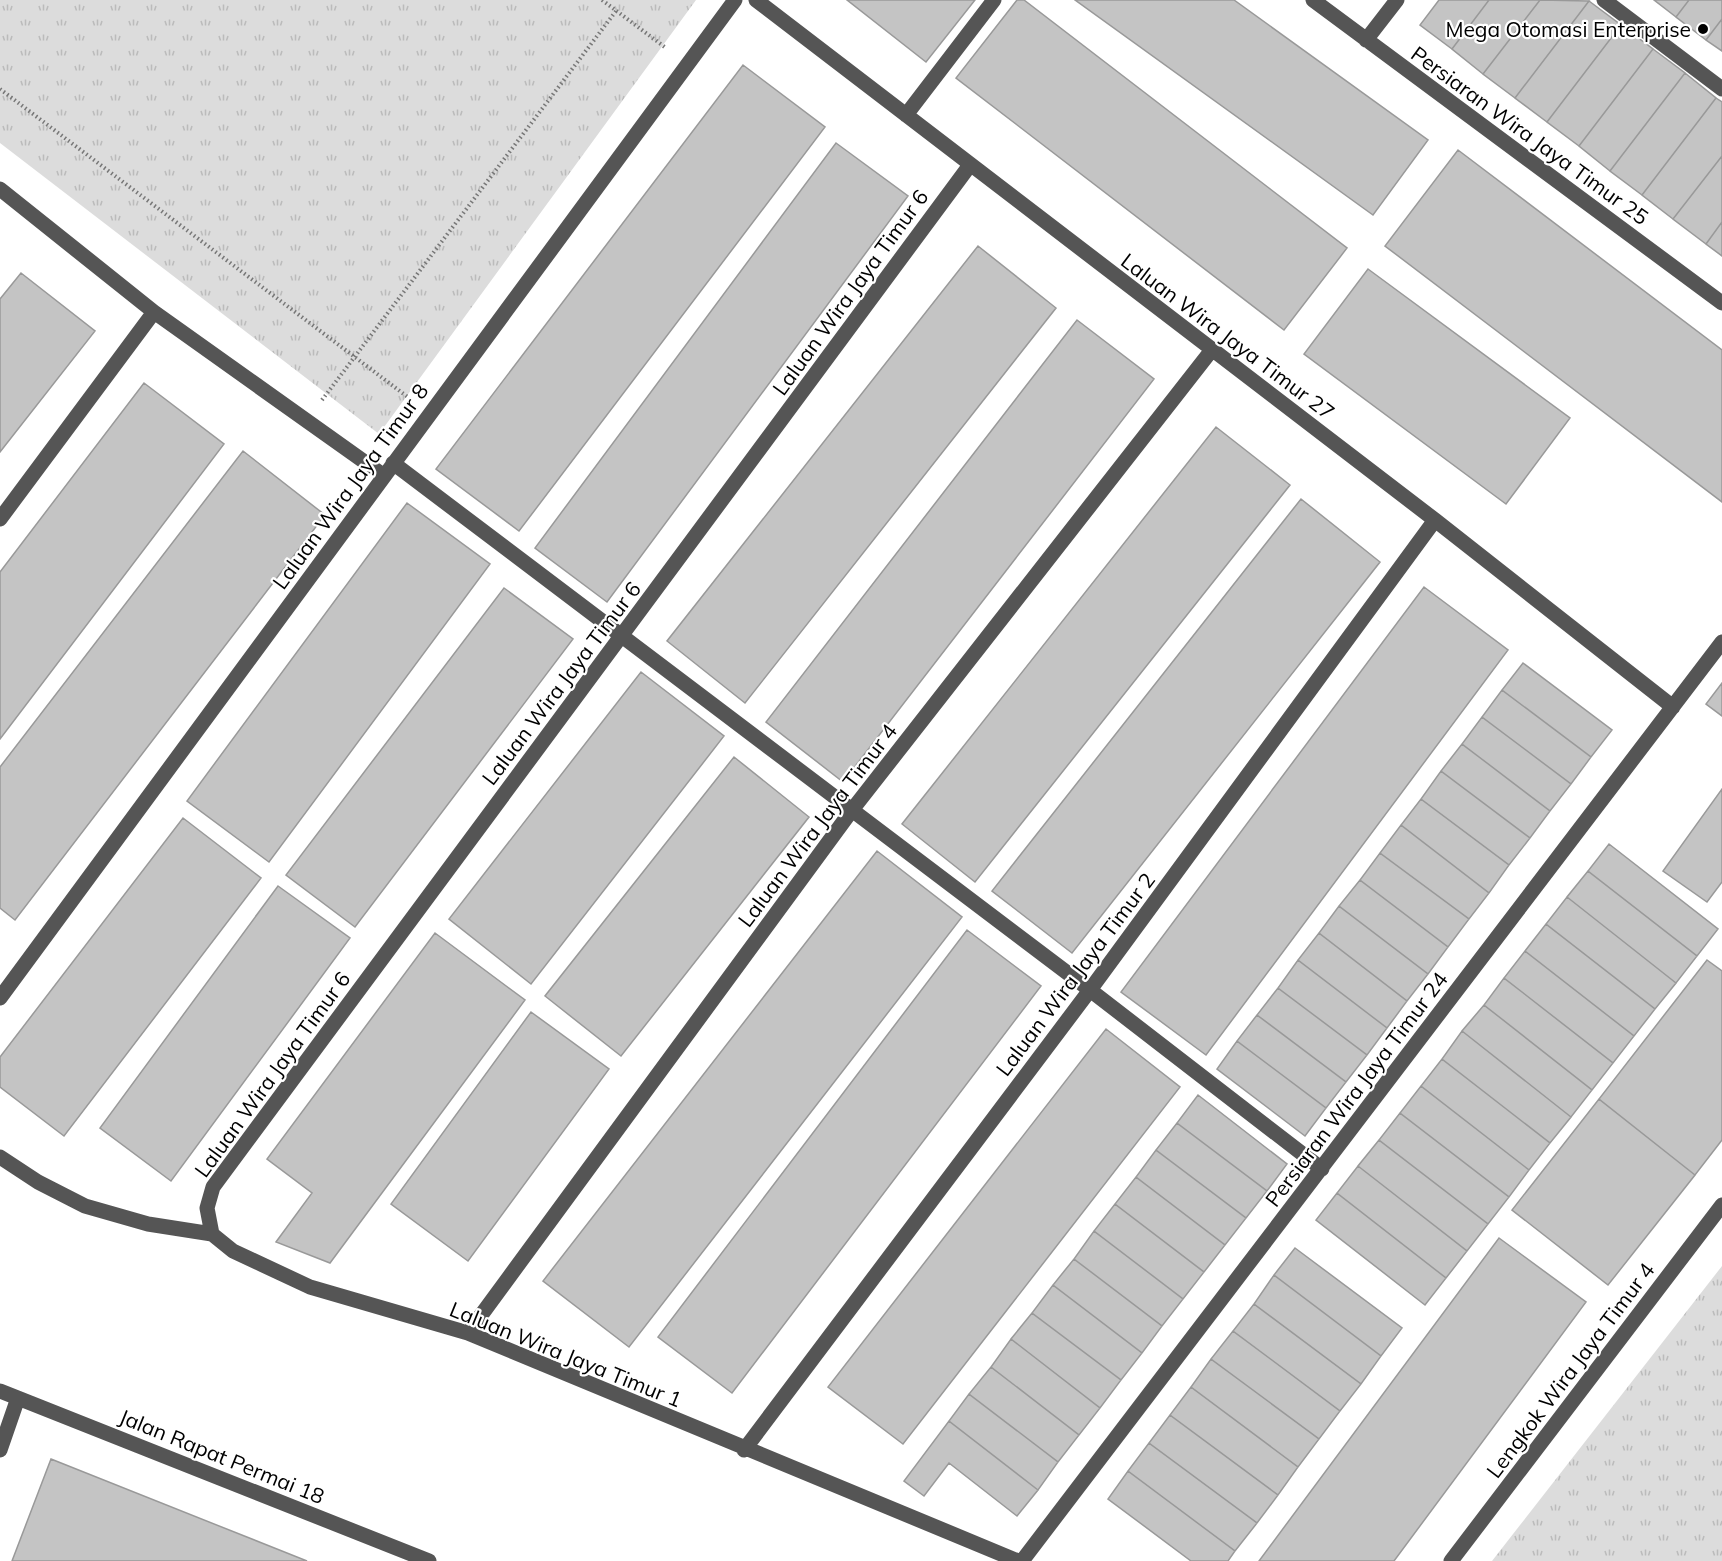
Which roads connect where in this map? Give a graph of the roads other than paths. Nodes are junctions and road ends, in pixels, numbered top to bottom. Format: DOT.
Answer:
graph roads {
  1 [pos="735,0"];
  2 [pos="756,0"];
  3 [pos="994,0"];
  4 [pos="1313,0"];
  5 [pos="1397,0"];
  6 [pos="1604,0"];
  7 [pos="1366,40"];
  8 [pos="1722,89"];
  9 [pos="906,116"];
  10 [pos="970,165"];
  11 [pos="0,189"];
  12 [pos="1722,303"];
  13 [pos="154,312"];
  14 [pos="1211,351"];
  15 [pos="388,469"];
  16 [pos="0,519"];
  17 [pos="1435,520"];
  18 [pos="621,638"];
  19 [pos="1722,642"];
  20 [pos="1673,707"];
  21 [pos="852,810"];
  22 [pos="1090,990"];
  23 [pos="0,998"];
  24 [pos="0,1157"];
  25 [pos="1322,1169"];
  26 [pos="1722,1205"];
  27 [pos="212,1234"];
  28 [pos="468,1333"];
  29 [pos="0,1391"];
  30 [pos="18,1398"];
  31 [pos="0,1450"];
  32 [pos="744,1450"];
  33 [pos="429,1561"];
  34 [pos="1017,1561"];
  35 [pos="1022,1561"];
  36 [pos="1451,1561"];
  1 -- 15 [label="street, Laluan Wira Jaya Timur 8"];
  2 -- 9 [label="street, Laluan Wira Jaya Timur 27"];
  3 -- 9 [label="street"];
  4 -- 7 [label="street, Persiaran Wira Jaya Timur 25"];
  5 -- 7 [label="street"];
  6 -- 8 [label="street"];
  7 -- 12 [label="street, Persiaran Wira Jaya Timur 25"];
  9 -- 10 [label="street, Laluan Wira Jaya Timur 27"];
  10 -- 14 [label="street, Laluan Wira Jaya Timur 27"];
  10 -- 18 [label="street, Laluan Wira Jaya Timur 6"];
  11 -- 13 [label="street"];
  13 -- 15 [label="street"];
  13 -- 16 [label="street"];
  14 -- 17 [label="street, Laluan Wira Jaya Timur 27"];
  14 -- 21 [label="street, Laluan Wira Jaya Timur 4"];
  15 -- 18 [label="street"];
  15 -- 23 [label="street, Laluan Wira Jaya Timur 8"];
  17 -- 20 [label="street, Laluan Wira Jaya Timur 27"];
  17 -- 22 [label="street, Laluan Wira Jaya Timur 2"];
  18 -- 21 [label="street"];
  18 -- 27 [label="street, Laluan Wira Jaya Timur 6"];
  19 -- 20 [label="street, Persiaran Wira Jaya Timur 24"];
  20 -- 25 [label="street, Persiaran Wira Jaya Timur 24"];
  21 -- 22 [label="street"];
  21 -- 28 [label="street, Laluan Wira Jaya Timur 4"];
  22 -- 25 [label="street"];
  22 -- 32 [label="street, Laluan Wira Jaya Timur 2"];
  24 -- 27 [label="street, Laluan Wira Jaya Timur 1"];
  25 -- 35 [label="street, Persiaran Wira Jaya Timur 24"];
  26 -- 36 [label="street, Lengkok Wira Jaya Timur 4"];
  27 -- 28 [label="street, Laluan Wira Jaya Timur 1"];
  28 -- 32 [label="street, Laluan Wira Jaya Timur 1"];
  29 -- 30 [label="street, Jalan Rapat Permai 18"];
  30 -- 31 [label="street"];
  30 -- 33 [label="street, Jalan Rapat Permai 18"];
  32 -- 34 [label="street, Laluan Wira Jaya Timur 1"];
}
